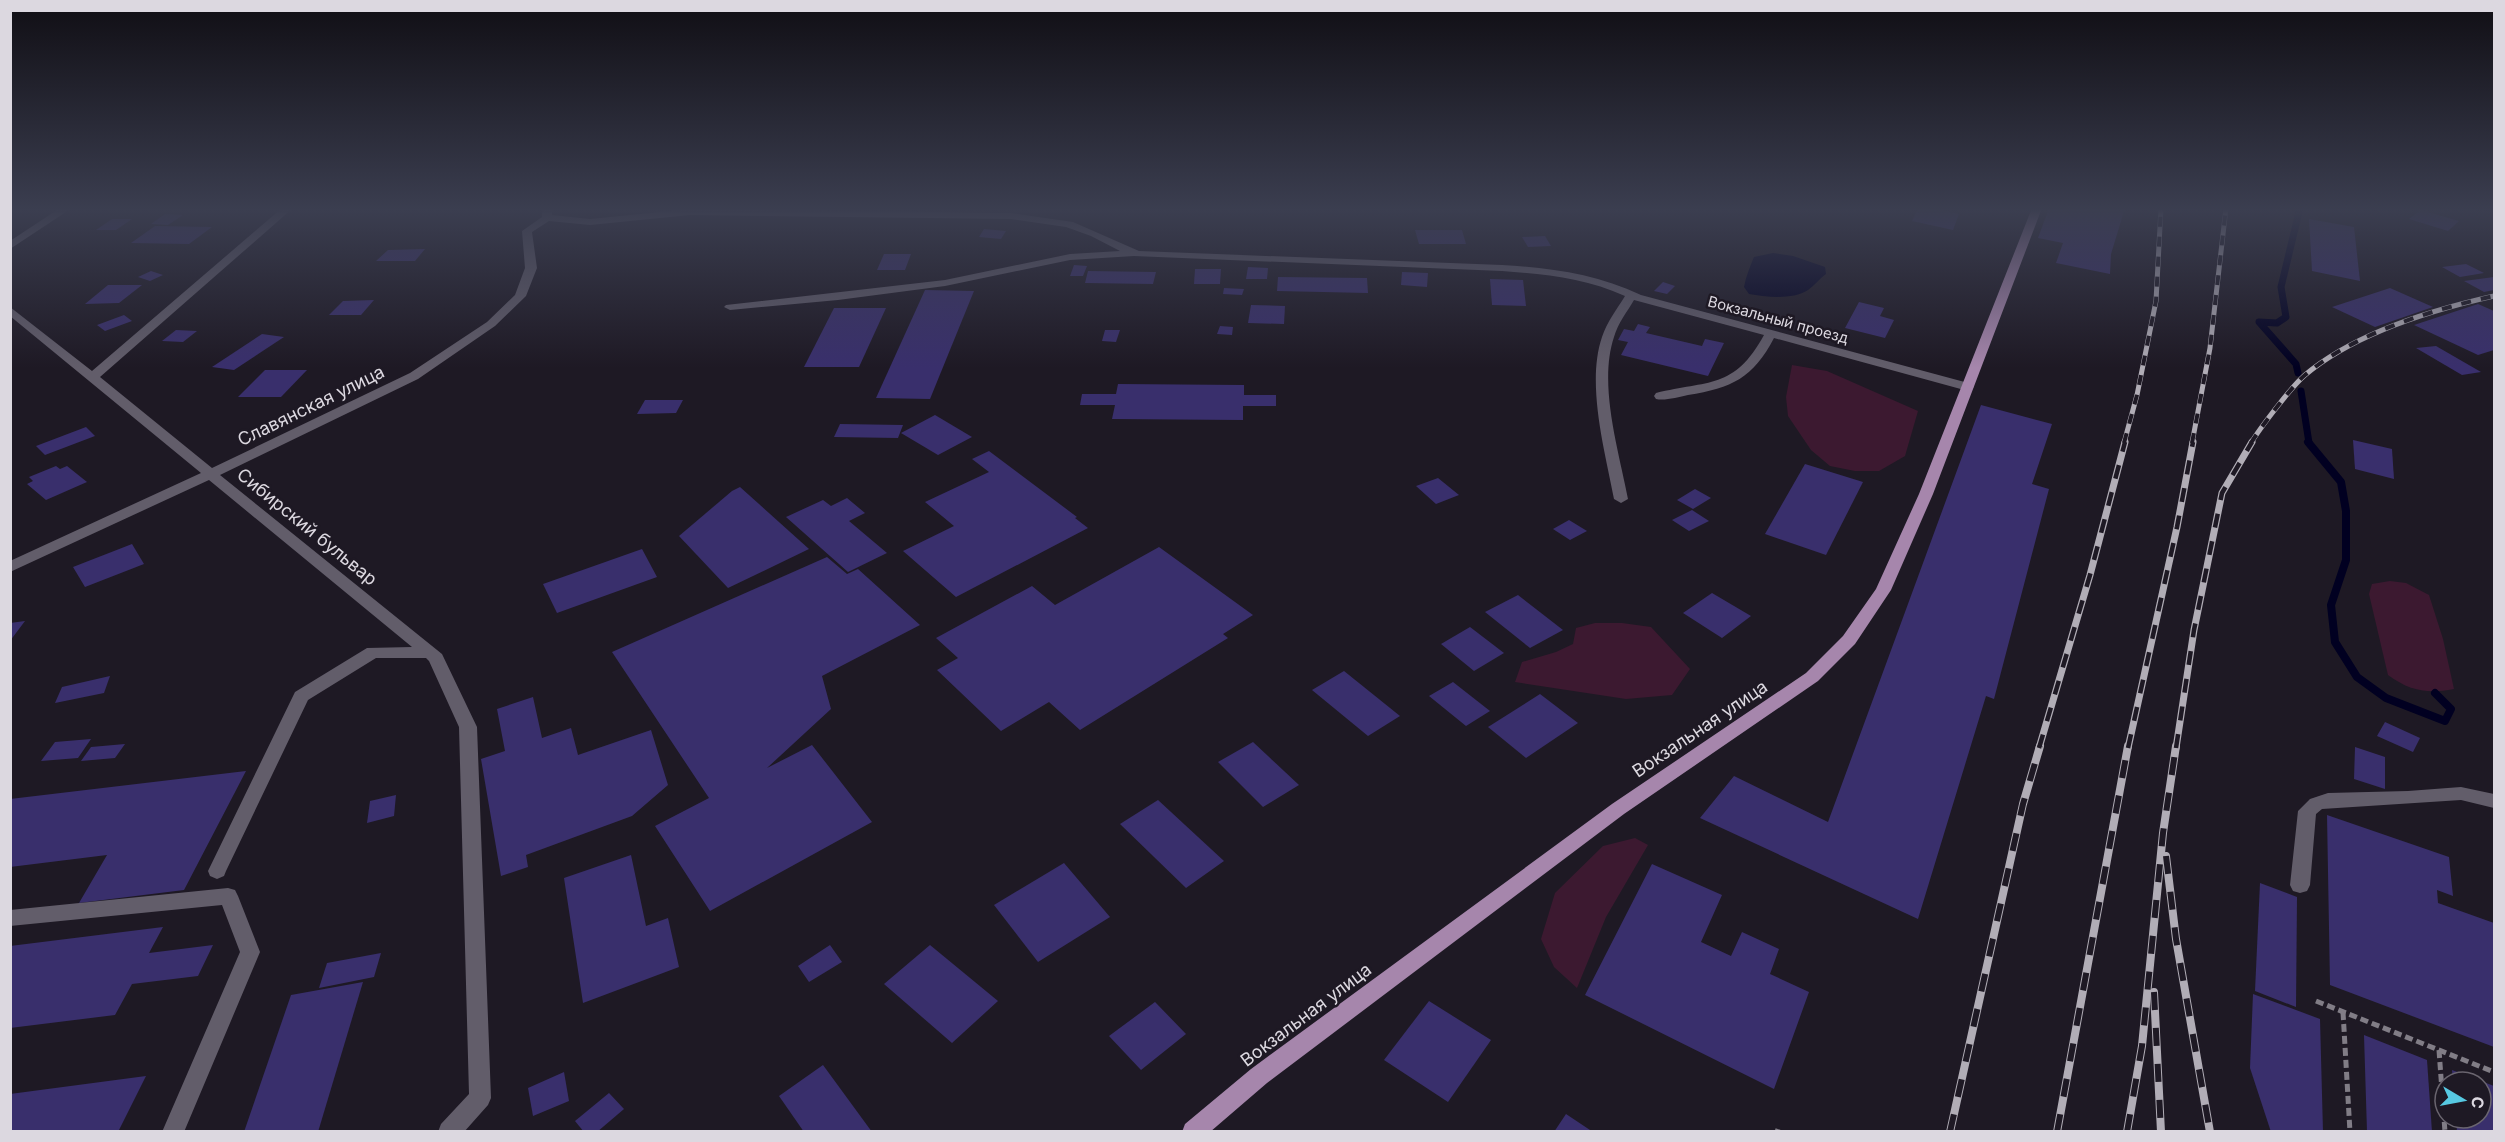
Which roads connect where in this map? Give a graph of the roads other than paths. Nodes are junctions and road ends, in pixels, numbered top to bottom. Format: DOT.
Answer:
graph roads {
  1 [pos="226,261"];
  2 [pos="530,261"];
  3 [pos="1049,261"];
  4 [pos="1300,261"];
  5 [pos="2016,261"];
  6 [pos="1632,294"];
  7 [pos="730,307"];
  8 [pos="10,310"];
  9 [pos="1771,333"];
  10 [pos="92,377"];
  11 [pos="1968,387"];
  12 [pos="1660,396"];
  13 [pos="212,474"];
  14 [pos="1621,499"];
  15 [pos="10,567"];
  16 [pos="429,652"];
  17 [pos="2494,801"];
  18 [pos="217,871"];
  19 [pos="2300,885"];
  20 [pos="10,918"];
  21 [pos="174,1131"];
  22 [pos="449,1131"];
  23 [pos="1193,1131"];
  1 -- 10 [label="street"];
  2 -- 13 [label="street, Славянская улица"];
  3 -- 7 [label="street"];
  4 -- 6 [label="street, Вокзальный проезд"];
  5 -- 11 [label="main road, Вокзальная улица"];
  6 -- 9 [label="street, Вокзальный проезд"];
  6 -- 14 [label="street"];
  8 -- 10 [label="street, Сибирский бульвар"];
  9 -- 11 [label="street, Вокзальный проезд"];
  9 -- 12 [label="street"];
  10 -- 13 [label="street, Сибирский бульвар"];
  11 -- 23 [label="main road, Вокзальная улица"];
  13 -- 15 [label="street, Славянская улица"];
  13 -- 16 [label="street, Сибирский бульвар"];
  16 -- 18 [label="street"];
  16 -- 22 [label="street, Сибирский бульвар"];
  17 -- 19 [label="street"];
  20 -- 21 [label="street"];
}
